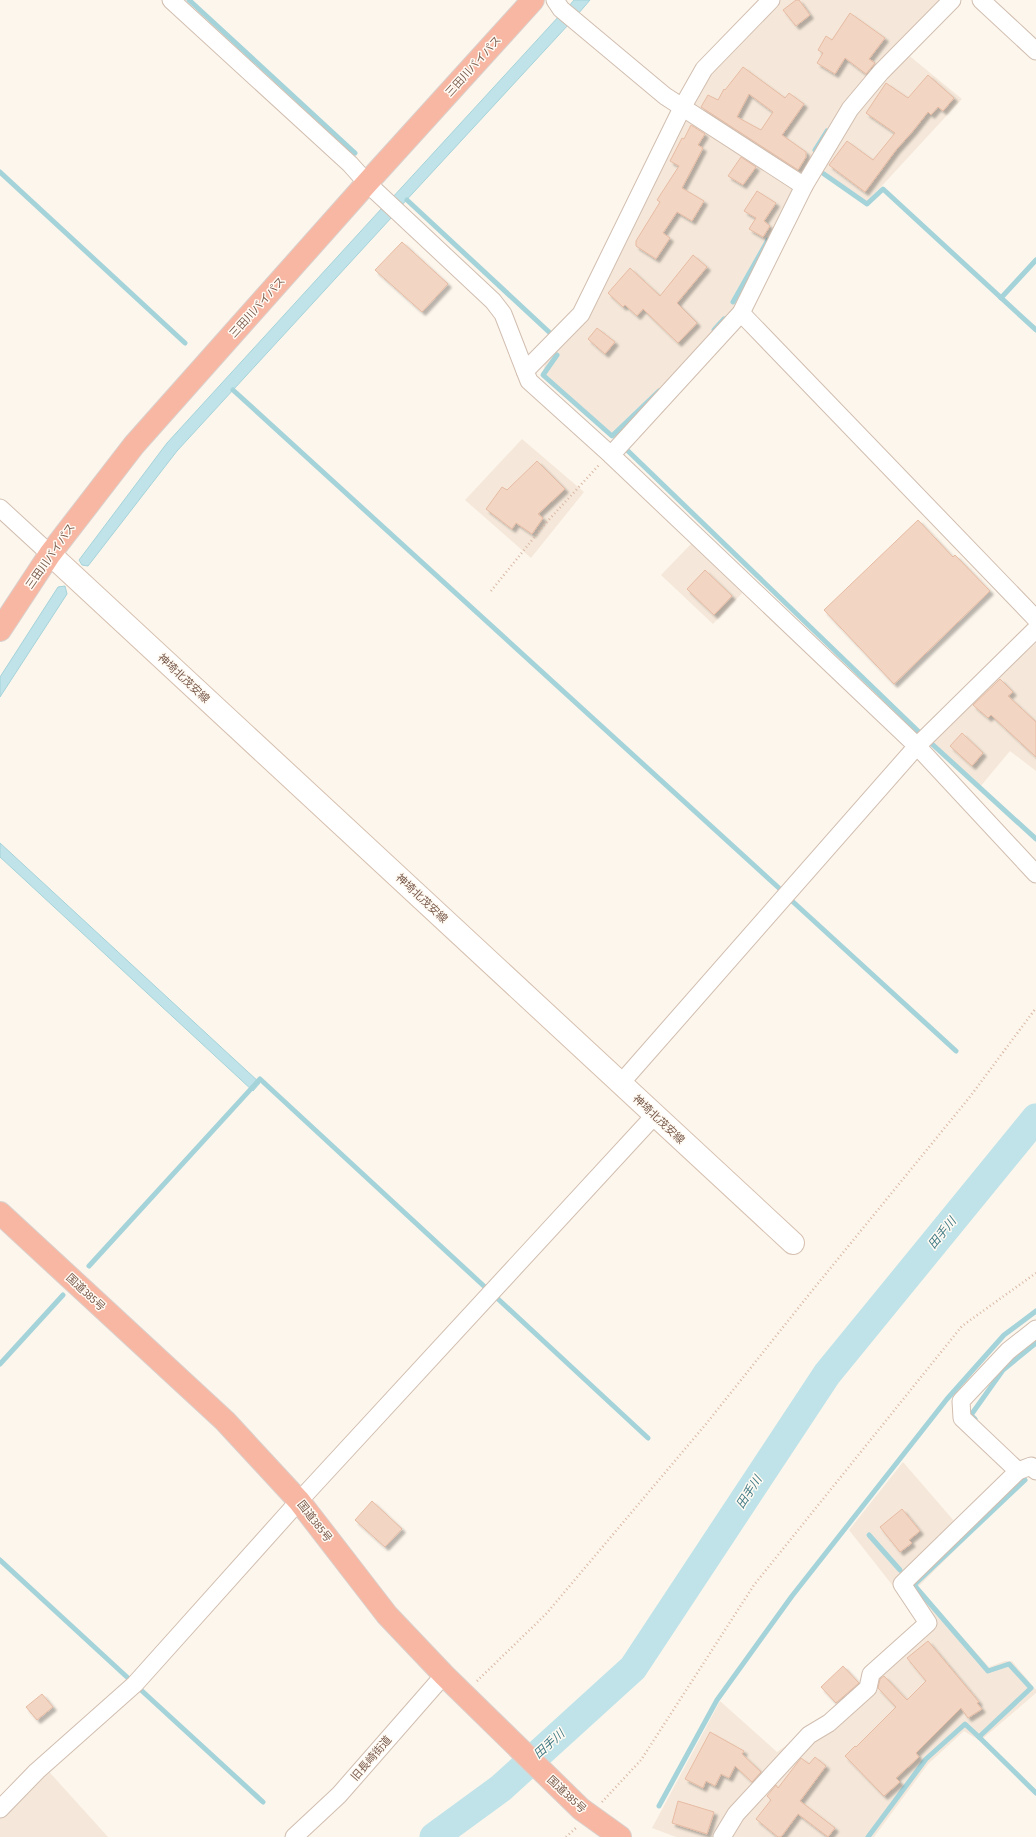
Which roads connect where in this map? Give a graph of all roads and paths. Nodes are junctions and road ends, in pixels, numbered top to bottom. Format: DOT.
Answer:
graph roads {
  1 [pos="170,0"];
  2 [pos="534,0"];
  3 [pos="555,0"];
  4 [pos="771,0"];
  5 [pos="952,0"];
  6 [pos="981,0"];
  7 [pos="1036,51"];
  8 [pos="683,106"];
  9 [pos="366,183"];
  10 [pos="804,186"];
  11 [pos="741,313"];
  12 [pos="525,371"];
  13 [pos="611,455"];
  14 [pos="0,508"];
  15 [pos="50,554"];
  16 [pos="491,591"];
  17 [pos="1036,619"];
  18 [pos="1036,629"];
  19 [pos="0,630"];
  20 [pos="917,746"];
  21 [pos="1036,874"];
  22 [pos="1036,1008"];
  23 [pos="621,1083"];
  24 [pos="655,1115"];
  25 [pos="0,1213"];
  26 [pos="793,1243"];
  27 [pos="1036,1273"];
  28 [pos="1036,1329"];
  29 [pos="1018,1471"];
  30 [pos="1036,1471"];
  31 [pos="299,1501"];
  32 [pos="444,1675"];
  33 [pos="463,1695"];
  34 [pos="0,1809"];
  35 [pos="586,1812"];
  36 [pos="294,1837"];
  37 [pos="566,1837"];
  38 [pos="620,1837"];
  39 [pos="722,1837"];
  1 -- 9 [label="street"];
  2 -- 9 [label="highway, 三田川バイパス"];
  3 -- 8 [label="street"];
  4 -- 8 [label="street"];
  5 -- 10 [label="street"];
  6 -- 7 [label="street"];
  8 -- 10 [label="street"];
  8 -- 12 [label="street"];
  9 -- 12 [label="street"];
  9 -- 15 [label="highway, 三田川バイパス"];
  10 -- 11 [label="street"];
  11 -- 13 [label="street"];
  11 -- 17 [label="street"];
  12 -- 13 [label="street"];
  13 -- 16 [label="path"];
  13 -- 20 [label="street"];
  14 -- 15 [label="street"];
  15 -- 19 [label="highway, 三田川バイパス"];
  15 -- 23 [label="main road, 神埼北茂安線"];
  18 -- 20 [label="street"];
  20 -- 21 [label="street"];
  20 -- 23 [label="street"];
  22 -- 33 [label="path"];
  23 -- 24 [label="main road, 神埼北茂安線"];
  24 -- 26 [label="main road, 神埼北茂安線"];
  24 -- 31 [label="street"];
  25 -- 31 [label="highway, 国道385号"];
  27 -- 35 [label="path"];
  28 -- 29 [label="street"];
  29 -- 30 [label="street"];
  29 -- 39 [label="street"];
  31 -- 32 [label="highway, 国道385号"];
  31 -- 34 [label="street"];
  32 -- 33 [label="highway, 国道385号"];
  32 -- 36 [label="street, 旧長崎街道"];
  33 -- 35 [label="highway, 国道385号"];
  35 -- 37 [label="path"];
  35 -- 38 [label="highway, 国道385号"];
}
